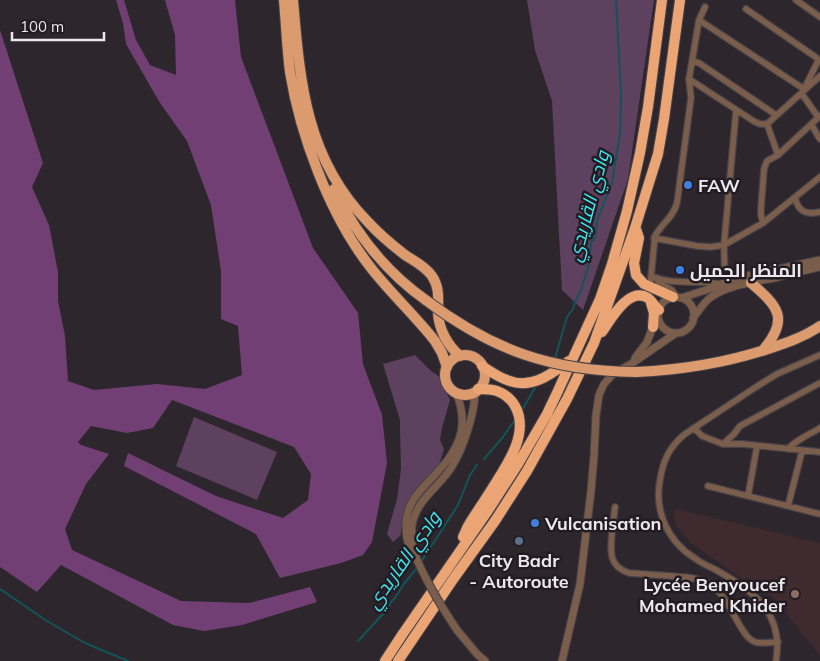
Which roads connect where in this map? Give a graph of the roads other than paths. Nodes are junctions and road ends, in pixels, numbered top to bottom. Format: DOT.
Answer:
graph roads {
  1 [pos="283,0"];
  2 [pos="293,0"];
  3 [pos="662,0"];
  4 [pos="680,0"];
  5 [pos="796,0"];
  6 [pos="705,8"];
  7 [pos="746,9"];
  8 [pos="820,17"];
  9 [pos="700,20"];
  10 [pos="692,61"];
  11 [pos="820,76"];
  12 [pos="689,80"];
  13 [pos="803,91"];
  14 [pos="736,111"];
  15 [pos="776,115"];
  16 [pos="819,117"];
  17 [pos="767,124"];
  18 [pos="811,124"];
  19 [pos="820,139"];
  20 [pos="778,155"];
  21 [pos="323,169"];
  22 [pos="820,177"];
  23 [pos="795,197"];
  24 [pos="820,212"];
  25 [pos="763,223"];
  26 [pos="635,228"];
  27 [pos="654,238"];
  28 [pos="724,245"];
  29 [pos="820,260"];
  30 [pos="820,267"];
  31 [pos="652,281"];
  32 [pos="722,283"];
  33 [pos="751,283"];
  34 [pos="677,298"];
  35 [pos="650,300"];
  36 [pos="658,312"];
  37 [pos="693,318"];
  38 [pos="653,326"];
  39 [pos="820,326"];
  40 [pos="676,333"];
  41 [pos="594,342"];
  42 [pos="762,351"];
  43 [pos="820,355"];
  44 [pos="460,356"];
  45 [pos="572,359"];
  46 [pos="482,366"];
  47 [pos="447,367"];
  48 [pos="633,368"];
  49 [pos="820,383"];
  50 [pos="477,390"];
  51 [pos="456,392"];
  52 [pos="820,428"];
  53 [pos="692,429"];
  54 [pos="723,444"];
  55 [pos="758,446"];
  56 [pos="788,449"];
  57 [pos="802,451"];
  58 [pos="820,452"];
  59 [pos="708,486"];
  60 [pos="748,496"];
  61 [pos="788,506"];
  62 [pos="615,507"];
  63 [pos="820,514"];
  64 [pos="458,554"];
  65 [pos="414,555"];
  66 [pos="778,642"];
  67 [pos="385,661"];
  68 [pos="398,661"];
  69 [pos="485,661"];
  70 [pos="562,661"];
  71 [pos="776,661"];
  1 -- 21 [label="highway"];
  2 -- 21 [label="highway"];
  3 -- 45 [label="highway"];
  4 -- 26 [label="highway"];
  5 -- 8 [label="street"];
  6 -- 9 [label="street"];
  7 -- 13 [label="street"];
  9 -- 10 [label="street"];
  9 -- 13 [label="street"];
  10 -- 12 [label="street"];
  10 -- 15 [label="street"];
  11 -- 13 [label="street"];
  12 -- 14 [label="street"];
  12 -- 27 [label="street"];
  13 -- 15 [label="street"];
  13 -- 16 [label="street"];
  14 -- 17 [label="street"];
  14 -- 28 [label="street"];
  15 -- 17 [label="street"];
  16 -- 18 [label="street"];
  17 -- 20 [label="street"];
  18 -- 19 [label="street"];
  18 -- 20 [label="street"];
  20 -- 25 [label="street"];
  21 -- 44 [label="highway"];
  21 -- 47 [label="highway"];
  21 -- 48 [label="highway, bridge"];
  22 -- 23 [label="street"];
  23 -- 24 [label="street"];
  23 -- 25 [label="street"];
  25 -- 28 [label="street"];
  26 -- 31 [label="highway"];
  26 -- 41 [label="highway"];
  27 -- 28 [label="street"];
  27 -- 31 [label="street"];
  28 -- 32 [label="street"];
  29 -- 32 [label="street"];
  30 -- 33 [label="street"];
  31 -- 32 [label="street"];
  31 -- 34 [label="highway"];
  32 -- 34 [label="street"];
  33 -- 37 [label="street"];
  33 -- 42 [label="highway"];
  34 -- 36 [label="street"];
  34 -- 37 [label="street"];
  35 -- 36 [label="highway"];
  35 -- 38 [label="highway"];
  35 -- 41 [label="highway"];
  36 -- 38 [label="street"];
  36 -- 40 [label="street"];
  37 -- 40 [label="street"];
  38 -- 48 [label="street"];
  39 -- 42 [label="highway"];
  40 -- 48 [label="street"];
  41 -- 68 [label="highway"];
  42 -- 48 [label="highway"];
  43 -- 53 [label="street"];
  44 -- 46 [label="highway"];
  44 -- 47 [label="highway"];
  45 -- 46 [label="highway"];
  45 -- 64 [label="highway"];
  46 -- 50 [label="highway"];
  47 -- 51 [label="highway"];
  48 -- 70 [label="street"];
  49 -- 54 [label="street"];
  50 -- 51 [label="highway"];
  50 -- 64 [label="highway"];
  50 -- 65 [label="street"];
  51 -- 65 [label="street"];
  52 -- 56 [label="street"];
  53 -- 54 [label="street"];
  53 -- 66 [label="street"];
  54 -- 55 [label="street"];
  55 -- 56 [label="street"];
  55 -- 60 [label="street"];
  56 -- 57 [label="street"];
  57 -- 58 [label="street"];
  57 -- 61 [label="street"];
  59 -- 60 [label="street"];
  60 -- 61 [label="street"];
  61 -- 63 [label="street"];
  62 -- 66 [label="street"];
  64 -- 67 [label="highway"];
  65 -- 69 [label="street, bridge"];
  66 -- 71 [label="street"];
}
